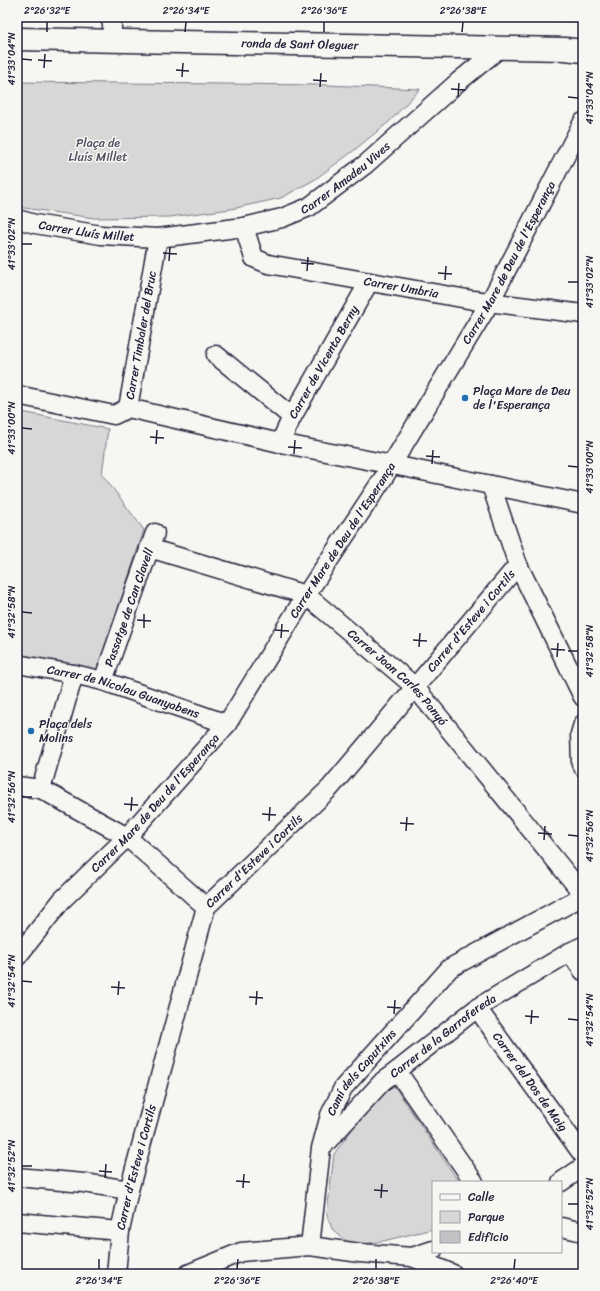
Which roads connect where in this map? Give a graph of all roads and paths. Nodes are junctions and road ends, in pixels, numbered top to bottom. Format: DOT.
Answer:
graph roads {
  1 [pos="110,17"];
  2 [pos="17,39"];
  3 [pos="112,41"];
  4 [pos="500,48"];
  5 [pos="583,51"];
  6 [pos="583,122"];
  7 [pos="17,219"];
  8 [pos="244,227"];
  9 [pos="158,238"];
  10 [pos="369,282"];
  11 [pos="490,302"];
  12 [pos="583,314"];
  13 [pos="216,355"];
  14 [pos="17,394"];
  15 [pos="128,408"];
  16 [pos="292,417"];
  17 [pos="280,443"];
  18 [pos="391,464"];
  19 [pos="491,485"];
  20 [pos="583,504"];
  21 [pos="152,540"];
  22 [pos="518,565"];
  23 [pos="306,595"];
  24 [pos="17,664"];
  25 [pos="74,674"];
  26 [pos="103,681"];
  27 [pos="414,686"];
  28 [pos="583,697"];
  29 [pos="227,724"];
  30 [pos="583,724"];
  31 [pos="583,766"];
  32 [pos="17,786"];
  33 [pos="41,789"];
  34 [pos="127,837"];
  35 [pos="583,895"];
  36 [pos="206,907"];
  37 [pos="24,937"];
  38 [pos="577,949"];
  39 [pos="17,957"];
  40 [pos="583,971"];
  41 [pos="477,1008"];
  42 [pos="397,1071"];
  43 [pos="321,1148"];
  44 [pos="583,1155"];
  45 [pos="583,1166"];
  46 [pos="17,1177"];
  47 [pos="473,1181"];
  48 [pos="562,1181"];
  49 [pos="129,1190"];
  50 [pos="17,1222"];
  51 [pos="562,1228"];
  52 [pos="120,1232"];
  53 [pos="583,1232"];
  54 [pos="310,1246"];
  55 [pos="432,1250"];
  56 [pos="119,1251"];
  57 [pos="412,1256"];
  58 [pos="116,1274"];
  59 [pos="130,1274"];
  60 [pos="188,1274"];
  61 [pos="454,1274"];
  1 -- 3 [label="street"];
  2 -- 3 [label="street, ronda de Sant Oleguer"];
  3 -- 4 [label="street, ronda de Sant Oleguer"];
  4 -- 5 [label="street, ronda de Sant Oleguer"];
  4 -- 8 [label="street, Carrer Amadeu Vives"];
  6 -- 11 [label="street, Carrer Mare de Deu de l'Esperança"];
  7 -- 9 [label="street, Carrer Lluís Millet"];
  8 -- 9 [label="street, Carrer Amadeu Vives"];
  8 -- 10 [label="street, Carrer Umbria"];
  9 -- 15 [label="street, Carrer Timbaler del Bruc"];
  10 -- 11 [label="street, Carrer Umbria"];
  10 -- 16 [label="street, Carrer de Vicenta Berny"];
  11 -- 12 [label="street, Carrer Umbria"];
  11 -- 18 [label="street, Carrer Mare de Deu de l'Esperança"];
  13 -- 16 [label="street"];
  14 -- 15 [label="street"];
  15 -- 17 [label="street"];
  16 -- 17 [label="street, Carrer de Vicenta Berny"];
  17 -- 18 [label="street"];
  18 -- 19 [label="street"];
  18 -- 23 [label="street, Carrer Mare de Deu de l'Esperança"];
  19 -- 20 [label="street"];
  19 -- 22 [label="street"];
  21 -- 23 [label="street, Carrer Joan Carles Panyó"];
  21 -- 26 [label="street, Passatge de Can Clavell"];
  22 -- 27 [label="street, Carrer d'Esteve i Cortils"];
  22 -- 28 [label="street"];
  23 -- 27 [label="street, Carrer Joan Carles Panyó"];
  23 -- 29 [label="street, Carrer Mare de Deu de l'Esperança"];
  24 -- 25 [label="street, Carrer de Nicolau Guanyabens"];
  25 -- 26 [label="street, Carrer de Nicolau Guanyabens"];
  25 -- 33 [label="street"];
  26 -- 29 [label="street, Carrer de Nicolau Guanyabens"];
  27 -- 35 [label="street, Carrer Joan Carles Panyó"];
  27 -- 36 [label="street, Carrer d'Esteve i Cortils"];
  29 -- 34 [label="street, Carrer Mare de Deu de l'Esperança"];
  30 -- 31 [label="street"];
  32 -- 33 [label="street"];
  33 -- 34 [label="street"];
  34 -- 36 [label="street"];
  34 -- 37 [label="street, Carrer Mare de Deu de l'Esperança"];
  35 -- 43 [label="street, Camí dels Caputxins"];
  36 -- 49 [label="street, Carrer d'Esteve i Cortils"];
  37 -- 39 [label="street, Carrer Mare de Deu de l'Esperança"];
  38 -- 40 [label="street"];
  38 -- 41 [label="street, Carrer de la Garrofereda"];
  41 -- 42 [label="street, Carrer de la Garrofereda"];
  41 -- 44 [label="street, Carrer del Dos de Maig"];
  42 -- 43 [label="street, Carrer de la Garrofereda"];
  42 -- 47 [label="street"];
  43 -- 54 [label="street, Camí dels Caputxins"];
  45 -- 48 [label="street"];
  46 -- 49 [label="street"];
  49 -- 52 [label="street, Carrer d'Esteve i Cortils"];
  50 -- 52 [label="street"];
  51 -- 53 [label="street"];
  52 -- 56 [label="street, Carrer d'Esteve i Cortils"];
  54 -- 57 [label="street"];
  54 -- 60 [label="street"];
  55 -- 57 [label="street"];
  56 -- 58 [label="street, Carrer d'Esteve i Cortils"];
  56 -- 59 [label="street, Carrer d'Esteve i Cortils"];
  57 -- 61 [label="street"];
}
